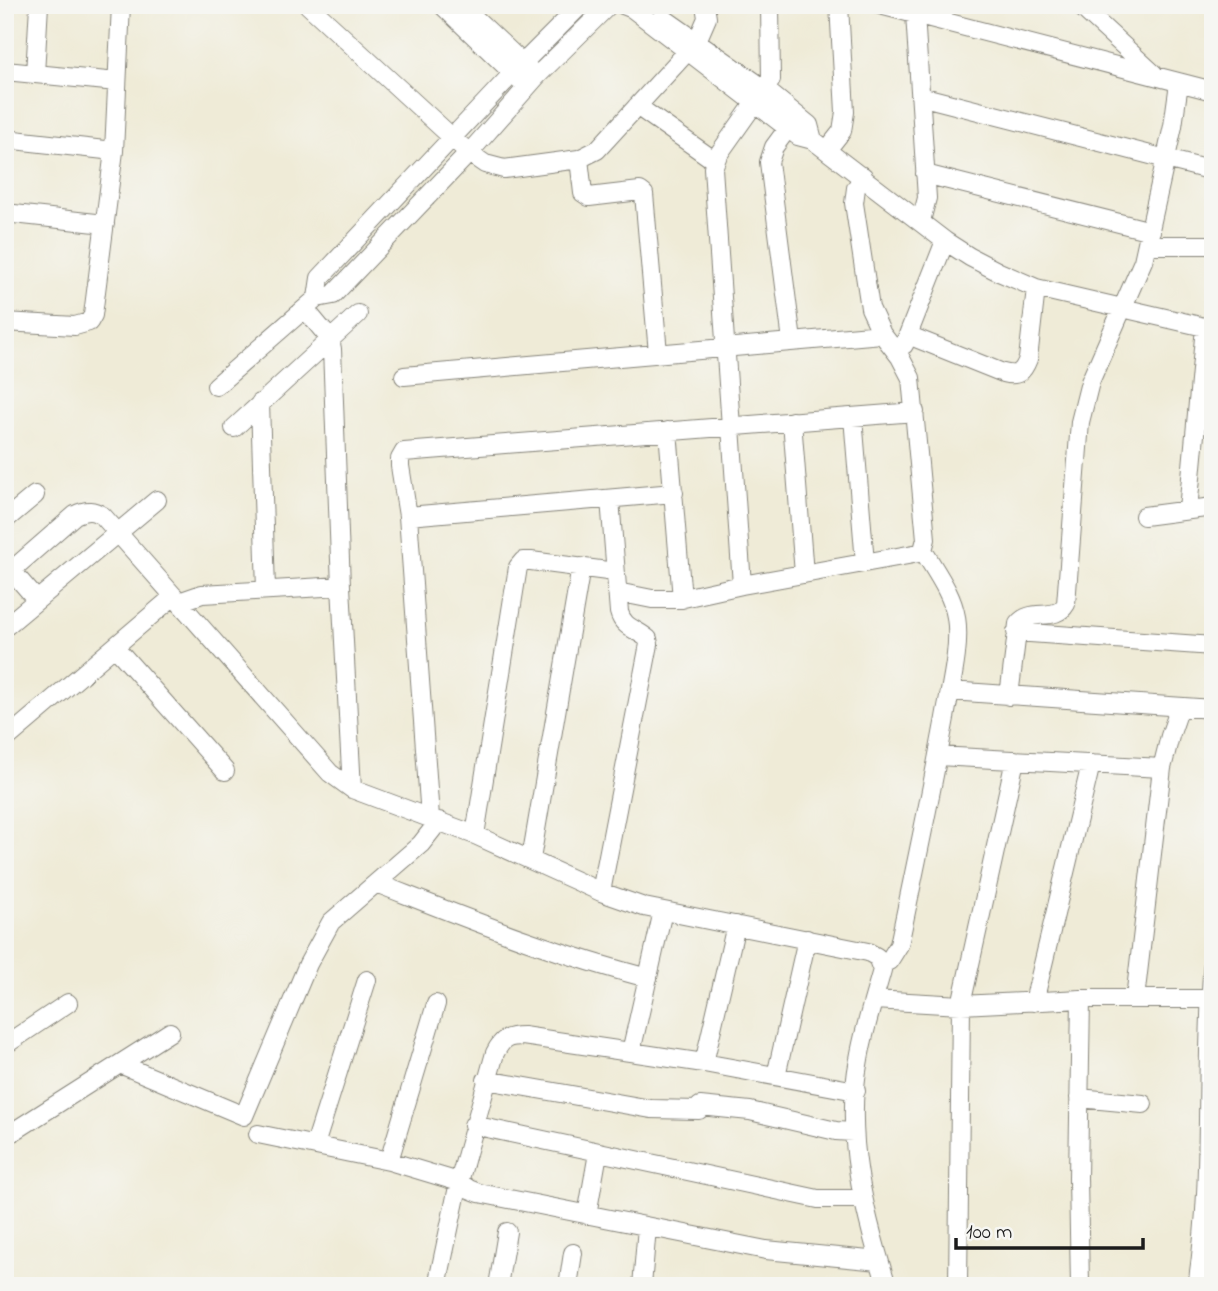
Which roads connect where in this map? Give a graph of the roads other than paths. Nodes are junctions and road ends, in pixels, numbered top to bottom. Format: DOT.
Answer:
graph roads {
  1 [pos="39,5"];
  2 [pos="121,5"];
  3 [pos="442,5"];
  4 [pos="461,5"];
  5 [pos="581,5"];
  6 [pos="609,5"];
  7 [pos="623,5"];
  8 [pos="645,5"];
  9 [pos="705,5"];
  10 [pos="770,5"];
  11 [pos="839,5"];
  12 [pos="880,5"];
  13 [pos="941,5"];
  14 [pos="1079,5"];
  15 [pos="317,8"];
  16 [pos="915,14"];
  17 [pos="963,27"];
  18 [pos="692,46"];
  19 [pos="518,69"];
  20 [pos="5,71"];
  21 [pos="35,74"];
  22 [pos="1157,77"];
  23 [pos="532,81"];
  24 [pos="117,82"];
  25 [pos="1179,83"];
  26 [pos="1211,88"];
  27 [pos="920,96"];
  28 [pos="760,97"];
  29 [pos="637,106"];
  30 [pos="788,128"];
  31 [pos="453,138"];
  32 [pos="5,139"];
  33 [pos="820,145"];
  34 [pos="114,151"];
  35 [pos="469,153"];
  36 [pos="579,159"];
  37 [pos="1166,160"];
  38 [pos="715,161"];
  39 [pos="1213,171"];
  40 [pos="925,174"];
  41 [pos="863,176"];
  42 [pos="5,213"];
  43 [pos="921,221"];
  44 [pos="105,224"];
  45 [pos="1150,238"];
  46 [pos="945,241"];
  47 [pos="1213,244"];
  48 [pos="1036,288"];
  49 [pos="311,303"];
  50 [pos="1124,309"];
  51 [pos="359,314"];
  52 [pos="5,322"];
  53 [pos="1209,328"];
  54 [pos="882,334"];
  55 [pos="908,335"];
  56 [pos="330,339"];
  57 [pos="792,341"];
  58 [pos="726,347"];
  59 [pos="658,353"];
  60 [pos="900,357"];
  61 [pos="404,376"];
  62 [pos="216,386"];
  63 [pos="260,403"];
  64 [pos="915,412"];
  65 [pos="853,417"];
  66 [pos="792,421"];
  67 [pos="731,426"];
  68 [pos="234,428"];
  69 [pos="668,431"];
  70 [pos="674,494"];
  71 [pos="35,495"];
  72 [pos="610,499"];
  73 [pos="157,500"];
  74 [pos="1213,508"];
  75 [pos="1188,510"];
  76 [pos="408,516"];
  77 [pos="1144,516"];
  78 [pos="5,520"];
  79 [pos="118,533"];
  80 [pos="923,550"];
  81 [pos="865,563"];
  82 [pos="581,567"];
  83 [pos="8,570"];
  84 [pos="615,572"];
  85 [pos="804,574"];
  86 [pos="742,585"];
  87 [pos="341,586"];
  88 [pos="266,590"];
  89 [pos="617,592"];
  90 [pos="682,598"];
  91 [pos="36,599"];
  92 [pos="177,599"];
  93 [pos="5,626"];
  94 [pos="1016,632"];
  95 [pos="1213,646"];
  96 [pos="115,647"];
  97 [pos="950,691"];
  98 [pos="1009,696"];
  99 [pos="1180,707"];
  100 [pos="1213,709"];
  101 [pos="5,740"];
  102 [pos="938,756"];
  103 [pos="1015,760"];
  104 [pos="1091,764"];
  105 [pos="1162,768"];
  106 [pos="225,771"];
  107 [pos="352,789"];
  108 [pos="434,819"];
  109 [pos="475,835"];
  110 [pos="531,859"];
  111 [pos="376,883"];
  112 [pos="601,892"];
  113 [pos="663,911"];
  114 [pos="736,925"];
  115 [pos="807,939"];
  116 [pos="1213,960"];
  117 [pos="881,963"];
  118 [pos="648,978"];
  119 [pos="367,980"];
  120 [pos="1081,999"];
  121 [pos="1135,999"];
  122 [pos="1211,999"];
  123 [pos="874,1000"];
  124 [pos="1034,1002"];
  125 [pos="68,1003"];
  126 [pos="436,1004"];
  127 [pos="961,1005"];
  128 [pos="170,1032"];
  129 [pos="5,1045"];
  130 [pos="631,1052"];
  131 [pos="704,1063"];
  132 [pos="120,1064"];
  133 [pos="776,1076"];
  134 [pos="486,1080"];
  135 [pos="856,1091"];
  136 [pos="1079,1098"];
  137 [pos="1143,1104"];
  138 [pos="1211,1114"];
  139 [pos="473,1125"];
  140 [pos="853,1132"];
  141 [pos="258,1134"];
  142 [pos="5,1137"];
  143 [pos="315,1145"];
  144 [pos="598,1153"];
  145 [pos="389,1161"];
  146 [pos="1210,1181"];
  147 [pos="459,1182"];
  148 [pos="861,1199"];
  149 [pos="587,1215"];
  150 [pos="647,1227"];
  151 [pos="507,1232"];
  152 [pos="573,1253"];
  153 [pos="879,1261"];
  154 [pos="438,1286"];
  155 [pos="498,1286"];
  156 [pos="568,1286"];
  157 [pos="642,1286"];
  158 [pos="887,1286"];
  159 [pos="958,1286"];
  160 [pos="1080,1286"];
  161 [pos="1197,1286"];
  1 -- 21 [label="street"];
  2 -- 24 [label="street"];
  3 -- 19 [label="street"];
  4 -- 19 [label="street"];
  5 -- 19 [label="street"];
  6 -- 23 [label="street"];
  7 -- 18 [label="street"];
  8 -- 18 [label="street"];
  9 -- 18 [label="street"];
  10 -- 28 [label="street"];
  11 -- 33 [label="street"];
  12 -- 16 [label="street"];
  13 -- 17 [label="street"];
  14 -- 22 [label="street"];
  15 -- 31 [label="street"];
  16 -- 17 [label="street"];
  16 -- 27 [label="street"];
  17 -- 22 [label="street"];
  18 -- 28 [label="street"];
  18 -- 29 [label="street"];
  19 -- 23 [label="street"];
  19 -- 31 [label="street"];
  20 -- 21 [label="street"];
  21 -- 24 [label="street"];
  22 -- 25 [label="street"];
  23 -- 35 [label="street"];
  24 -- 34 [label="street"];
  25 -- 26 [label="street"];
  25 -- 37 [label="street"];
  27 -- 37 [label="street"];
  27 -- 40 [label="street"];
  28 -- 30 [label="street"];
  28 -- 33 [label="street"];
  28 -- 38 [label="street"];
  29 -- 36 [label="street"];
  29 -- 38 [label="street"];
  30 -- 33 [label="street"];
  30 -- 57 [label="street"];
  31 -- 35 [label="street"];
  31 -- 49 [label="street"];
  32 -- 34 [label="street"];
  33 -- 41 [label="street"];
  34 -- 44 [label="street"];
  35 -- 36 [label="street"];
  35 -- 49 [label="street"];
  36 -- 59 [label="street"];
  37 -- 39 [label="street"];
  37 -- 45 [label="street"];
  38 -- 58 [label="street"];
  40 -- 43 [label="street"];
  40 -- 45 [label="street"];
  41 -- 43 [label="street"];
  41 -- 54 [label="street"];
  42 -- 44 [label="street"];
  43 -- 46 [label="street"];
  44 -- 52 [label="street"];
  45 -- 47 [label="street"];
  45 -- 50 [label="street"];
  46 -- 48 [label="street"];
  46 -- 55 [label="street"];
  48 -- 50 [label="street"];
  48 -- 55 [label="street"];
  49 -- 56 [label="street"];
  49 -- 62 [label="street"];
  50 -- 53 [label="street"];
  50 -- 94 [label="street"];
  51 -- 56 [label="street"];
  53 -- 75 [label="street"];
  54 -- 57 [label="street"];
  54 -- 60 [label="street"];
  55 -- 60 [label="street"];
  56 -- 63 [label="street"];
  56 -- 87 [label="street"];
  57 -- 58 [label="street"];
  58 -- 59 [label="street"];
  58 -- 67 [label="street"];
  59 -- 61 [label="street"];
  60 -- 64 [label="street"];
  63 -- 68 [label="street"];
  63 -- 88 [label="street"];
  64 -- 65 [label="street"];
  64 -- 80 [label="street"];
  65 -- 66 [label="street"];
  65 -- 81 [label="street"];
  66 -- 67 [label="street"];
  66 -- 85 [label="street"];
  67 -- 69 [label="street"];
  67 -- 86 [label="street"];
  69 -- 70 [label="street"];
  69 -- 76 [label="street"];
  70 -- 72 [label="street"];
  70 -- 90 [label="street"];
  71 -- 78 [label="street"];
  72 -- 76 [label="street"];
  72 -- 84 [label="street"];
  73 -- 79 [label="street"];
  74 -- 75 [label="street"];
  75 -- 77 [label="street"];
  76 -- 108 [label="street"];
  79 -- 83 [label="street"];
  79 -- 91 [label="street"];
  79 -- 92 [label="street"];
  80 -- 81 [label="street"];
  80 -- 97 [label="street"];
  81 -- 85 [label="street"];
  82 -- 84 [label="street"];
  82 -- 109 [label="street"];
  82 -- 110 [label="street"];
  83 -- 91 [label="street"];
  84 -- 89 [label="street"];
  85 -- 86 [label="street"];
  86 -- 90 [label="street"];
  87 -- 88 [label="street"];
  87 -- 107 [label="street"];
  88 -- 92 [label="street"];
  89 -- 90 [label="street"];
  89 -- 112 [label="street"];
  91 -- 93 [label="street"];
  92 -- 96 [label="street"];
  92 -- 107 [label="street"];
  94 -- 95 [label="street"];
  94 -- 98 [label="street"];
  96 -- 101 [label="street"];
  96 -- 106 [label="street"];
  97 -- 98 [label="street"];
  97 -- 102 [label="street"];
  98 -- 99 [label="street"];
  99 -- 100 [label="street"];
  99 -- 105 [label="street"];
  102 -- 103 [label="street"];
  102 -- 117 [label="street"];
  103 -- 104 [label="street"];
  103 -- 127 [label="street"];
  104 -- 105 [label="street"];
  104 -- 124 [label="street"];
  105 -- 121 [label="street"];
  107 -- 108 [label="street"];
  108 -- 109 [label="street"];
  108 -- 111 [label="street"];
  109 -- 110 [label="street"];
  110 -- 112 [label="street"];
  111 -- 118 [label="street"];
  111 -- 132 [label="street"];
  112 -- 113 [label="street"];
  113 -- 114 [label="street"];
  113 -- 118 [label="street"];
  114 -- 115 [label="street"];
  114 -- 131 [label="street"];
  115 -- 117 [label="street"];
  115 -- 133 [label="street"];
  116 -- 122 [label="street"];
  117 -- 123 [label="street"];
  118 -- 130 [label="street"];
  119 -- 143 [label="street"];
  120 -- 121 [label="street"];
  120 -- 124 [label="street"];
  120 -- 136 [label="street"];
  121 -- 122 [label="street"];
  122 -- 138 [label="street"];
  123 -- 127 [label="street"];
  123 -- 135 [label="street"];
  124 -- 127 [label="street"];
  125 -- 129 [label="street"];
  126 -- 145 [label="street"];
  127 -- 159 [label="street"];
  128 -- 132 [label="street"];
  130 -- 131 [label="street"];
  130 -- 134 [label="street"];
  131 -- 133 [label="street"];
  132 -- 142 [label="street"];
  133 -- 135 [label="street"];
  134 -- 139 [label="street"];
  134 -- 140 [label="street"];
  135 -- 140 [label="street"];
  136 -- 137 [label="street"];
  136 -- 160 [label="street"];
  138 -- 146 [label="street"];
  139 -- 144 [label="street"];
  139 -- 147 [label="street"];
  140 -- 148 [label="street"];
  141 -- 143 [label="street"];
  143 -- 145 [label="street"];
  144 -- 148 [label="street"];
  144 -- 149 [label="street"];
  145 -- 147 [label="street"];
  146 -- 161 [label="street"];
  147 -- 149 [label="street"];
  147 -- 154 [label="street"];
  148 -- 153 [label="street"];
  149 -- 150 [label="street"];
  150 -- 153 [label="street"];
  150 -- 157 [label="street"];
  151 -- 155 [label="street"];
  152 -- 156 [label="street"];
  153 -- 158 [label="street"];
}
